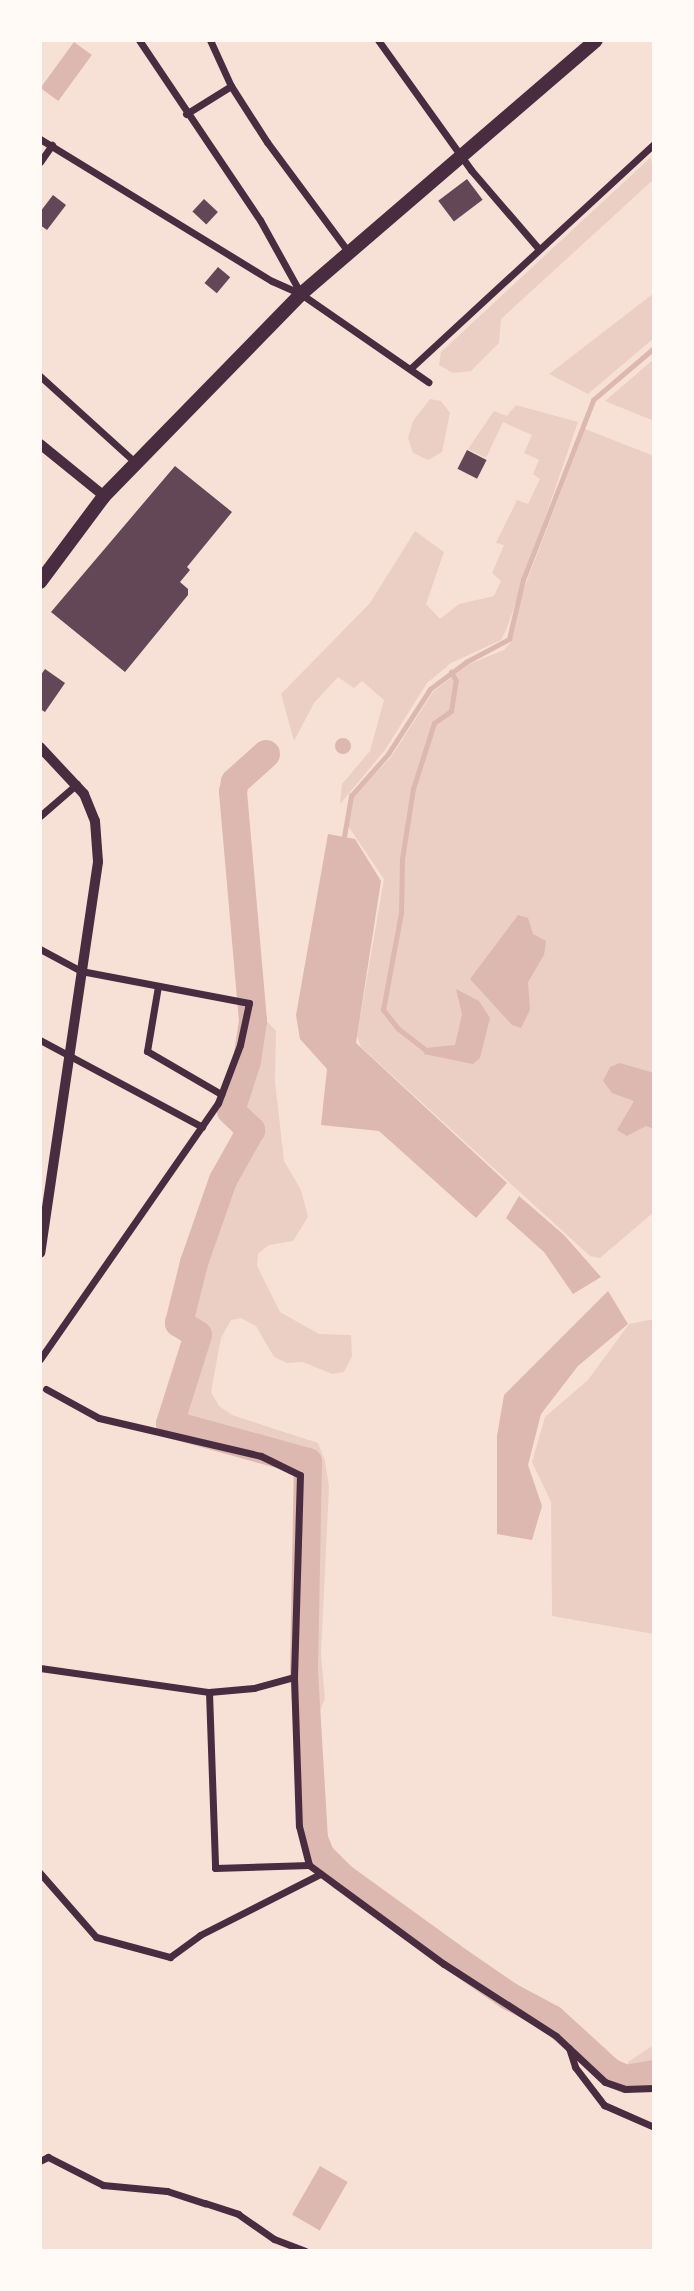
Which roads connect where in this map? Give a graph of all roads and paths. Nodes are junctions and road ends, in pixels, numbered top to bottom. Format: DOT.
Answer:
graph roads {
  1 [pos="139,40"];
  2 [pos="210,40"];
  3 [pos="378,40"];
  4 [pos="596,40"];
  5 [pos="231,86"];
  6 [pos="186,114"];
  7 [pos="40,139"];
  8 [pos="52,145"];
  9 [pos="654,145"];
  10 [pos="461,154"];
  11 [pos="40,162"];
  12 [pos="539,249"];
  13 [pos="349,254"];
  14 [pos="301,295"];
  15 [pos="411,368"];
  16 [pos="40,376"];
  17 [pos="428,382"];
  18 [pos="40,444"];
  19 [pos="135,462"];
  20 [pos="104,496"];
  21 [pos="40,582"];
  22 [pos="40,747"];
  23 [pos="78,783"];
  24 [pos="40,816"];
  25 [pos="40,950"];
  26 [pos="81,971"];
  27 [pos="158,986"];
  28 [pos="40,1040"];
  29 [pos="67,1052"];
  30 [pos="221,1094"];
  31 [pos="202,1127"];
  32 [pos="40,1253"];
  33 [pos="40,1359"];
  34 [pos="46,1389"];
  35 [pos="40,1668"];
  36 [pos="294,1677"];
  37 [pos="209,1692"];
  38 [pos="309,1865"];
  39 [pos="40,1873"];
  40 [pos="320,1874"];
  41 [pos="567,2044"];
  42 [pos="654,2088"];
  43 [pos="654,2127"];
  44 [pos="40,2161"];
  45 [pos="305,2251"];
  1 -- 6 [label="street"];
  2 -- 5 [label="street"];
  3 -- 10 [label="street"];
  4 -- 10 [label="main road"];
  5 -- 6 [label="street"];
  5 -- 13 [label="street"];
  6 -- 14 [label="street"];
  7 -- 8 [label="street"];
  8 -- 11 [label="street"];
  8 -- 14 [label="street"];
  9 -- 12 [label="street"];
  10 -- 12 [label="street"];
  10 -- 13 [label="main road"];
  12 -- 15 [label="street"];
  13 -- 14 [label="main road"];
  14 -- 15 [label="street"];
  14 -- 19 [label="main road"];
  15 -- 17 [label="street"];
  16 -- 19 [label="street"];
  18 -- 20 [label="street"];
  19 -- 20 [label="main road"];
  20 -- 21 [label="main road"];
  22 -- 23 [label="street"];
  23 -- 24 [label="street"];
  23 -- 26 [label="street"];
  25 -- 26 [label="street"];
  26 -- 27 [label="street"];
  26 -- 29 [label="street"];
  27 -- 30 [label="street"];
  27 -- 30 [label="street"];
  28 -- 29 [label="street"];
  29 -- 31 [label="street"];
  29 -- 32 [label="street"];
  30 -- 31 [label="street"];
  31 -- 33 [label="street"];
  34 -- 36 [label="street"];
  35 -- 37 [label="street"];
  36 -- 37 [label="street"];
  36 -- 38 [label="street"];
  37 -- 38 [label="street"];
  38 -- 40 [label="street"];
  39 -- 40 [label="street"];
  40 -- 41 [label="street"];
  41 -- 42 [label="street"];
  41 -- 43 [label="street"];
  44 -- 45 [label="street"];
}
